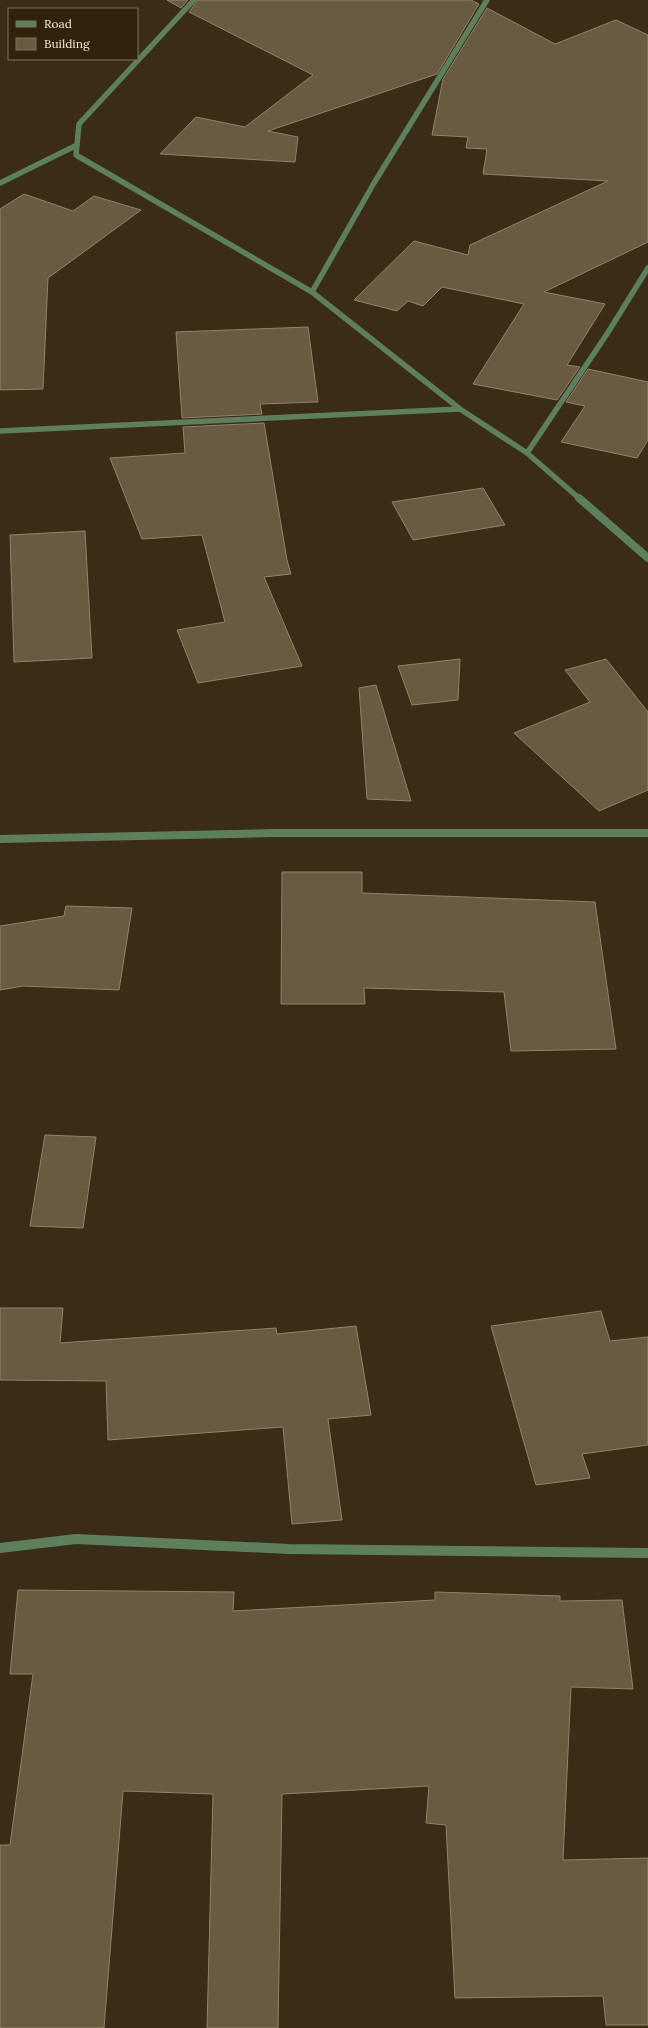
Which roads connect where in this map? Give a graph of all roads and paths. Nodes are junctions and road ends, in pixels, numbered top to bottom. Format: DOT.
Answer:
graph roads {
  1 [pos="194,0"];
  2 [pos="486,0"];
  3 [pos="77,145"];
  4 [pos="0,183"];
  5 [pos="648,268"];
  6 [pos="312,292"];
  7 [pos="460,409"];
  8 [pos="0,431"];
  9 [pos="527,453"];
  10 [pos="648,558"];
  11 [pos="648,833"];
  12 [pos="0,839"];
  13 [pos="0,1548"];
  14 [pos="648,1553"];
  1 -- 3 [label="street"];
  2 -- 6 [label="street"];
  3 -- 4 [label="street"];
  3 -- 6 [label="street"];
  5 -- 9 [label="street"];
  6 -- 7 [label="street"];
  7 -- 8 [label="street"];
  7 -- 9 [label="street"];
  9 -- 10 [label="street"];
  11 -- 12 [label="street"];
  13 -- 14 [label="street"];
}
